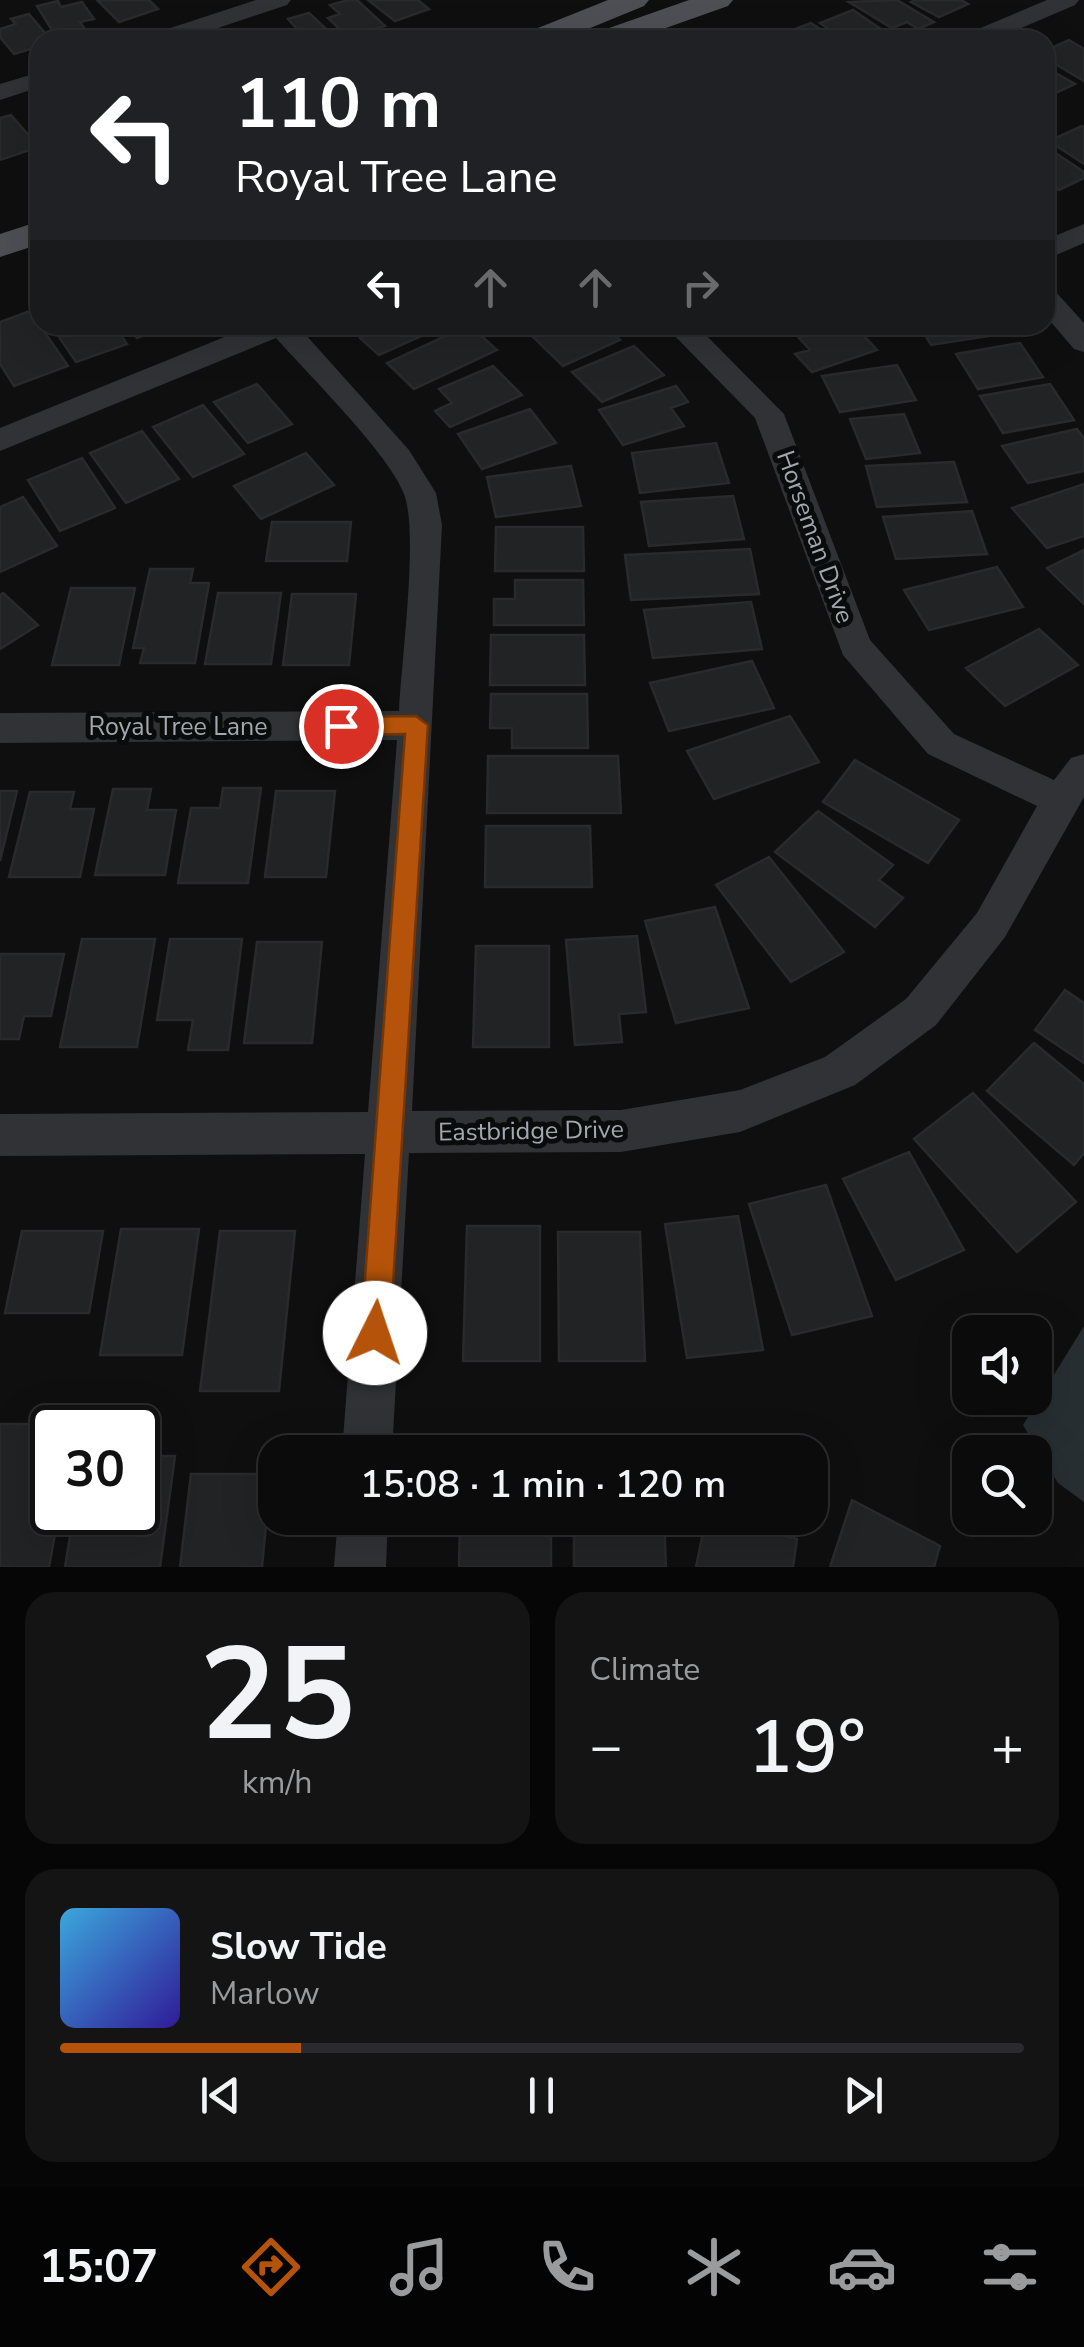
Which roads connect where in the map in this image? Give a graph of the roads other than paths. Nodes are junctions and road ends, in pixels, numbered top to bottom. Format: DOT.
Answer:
graph roads {
  1 [pos="279,0"];
  2 [pos="634,0"];
  3 [pos="718,0"];
  4 [pos="1066,0"];
  5 [pos="188,30"];
  6 [pos="559,30"];
  7 [pos="632,30"];
  8 [pos="996,30"];
  9 [pos="30,82"];
  10 [pos="0,92"];
  11 [pos="1084,232"];
  12 [pos="30,236"];
  13 [pos="1055,245"];
  14 [pos="0,246"];
  15 [pos="1055,308"];
  16 [pos="256,335"];
  17 [pos="289,335"];
  18 [pos="689,335"];
  19 [pos="1084,342"];
  20 [pos="0,440"];
  21 [pos="416,725"];
  22 [pos="0,728"];
  23 [pos="1072,784"];
  24 [pos="388,1134"];
  25 [pos="0,1135"];
  26 [pos="369,1435"];
  27 [pos="362,1535"];
  28 [pos="360,1567"];
  1 -- 5 [label="street"];
  2 -- 6 [label="main road"];
  3 -- 7 [label="main road"];
  4 -- 8 [label="street"];
  9 -- 10 [label="street"];
  11 -- 13 [label="street"];
  12 -- 14 [label="main road"];
  15 -- 19 [label="street"];
  16 -- 20 [label="street"];
  17 -- 21 [label="street"];
  18 -- 23 [label="street, Horseman Drive"];
  21 -- 22 [label="street, Royal Tree Lane"];
  21 -- 24 [label="street"];
  23 -- 24 [label="street, Eastbridge Drive"];
  24 -- 25 [label="street, Eastbridge Drive"];
  24 -- 26 [label="street"];
  27 -- 28 [label="street"];
}
